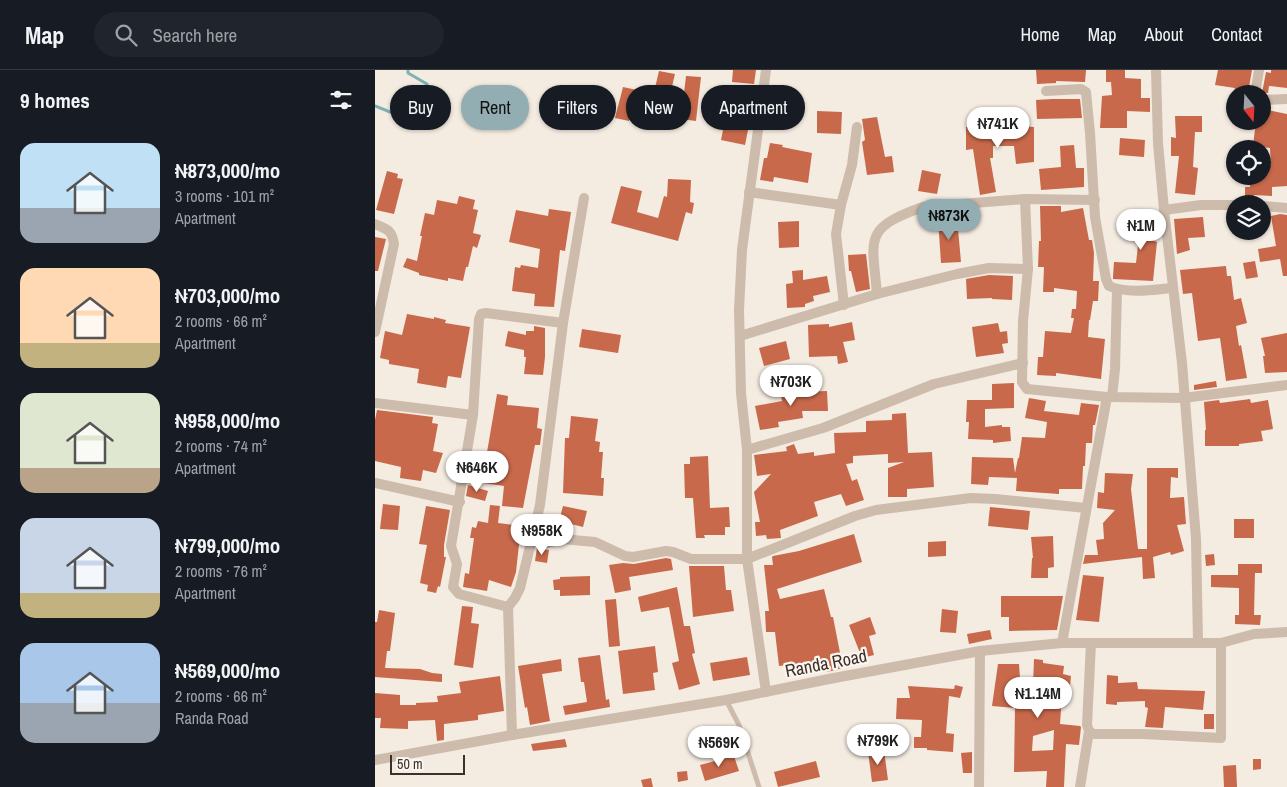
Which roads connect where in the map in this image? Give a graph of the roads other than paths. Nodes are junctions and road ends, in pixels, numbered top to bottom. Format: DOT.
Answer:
graph roads {
  1 [pos="766,70"];
  2 [pos="1156,70"];
  3 [pos="1259,70"];
  4 [pos="1256,85"];
  5 [pos="1046,91"];
  6 [pos="1287,99"];
  7 [pos="1271,100"];
  8 [pos="857,127"];
  9 [pos="749,192"];
  10 [pos="584,198"];
  11 [pos="1025,199"];
  12 [pos="1095,200"];
  13 [pos="841,205"];
  14 [pos="1226,205"];
  15 [pos="1271,207"];
  16 [pos="1287,208"];
  17 [pos="1164,210"];
  18 [pos="375,224"];
  19 [pos="1029,269"];
  20 [pos="1172,288"];
  21 [pos="1117,290"];
  22 [pos="877,294"];
  23 [pos="844,305"];
  24 [pos="563,323"];
  25 [pos="375,332"];
  26 [pos="740,336"];
  27 [pos="1023,363"];
  28 [pos="1287,385"];
  29 [pos="1110,397"];
  30 [pos="1183,398"];
  31 [pos="375,402"];
  32 [pos="473,415"];
  33 [pos="747,450"];
  34 [pos="375,483"];
  35 [pos="460,502"];
  36 [pos="1086,508"];
  37 [pos="531,540"];
  38 [pos="747,559"];
  39 [pos="508,607"];
  40 [pos="1287,632"];
  41 [pos="1198,642"];
  42 [pos="1062,643"];
  43 [pos="1091,643"];
  44 [pos="1221,643"];
  45 [pos="980,651"];
  46 [pos="766,692"];
  47 [pos="726,700"];
  48 [pos="1089,731"];
  49 [pos="512,736"];
  50 [pos="375,760"];
  51 [pos="759,787"];
  52 [pos="979,787"];
  53 [pos="1080,787"];
  1 -- 9 [label="street"];
  2 -- 17 [label="street"];
  3 -- 4 [label="street"];
  5 -- 12 [label="street"];
  6 -- 7 [label="street"];
  8 -- 13 [label="street"];
  9 -- 13 [label="street"];
  9 -- 26 [label="street"];
  10 -- 24 [label="street"];
  11 -- 12 [label="street"];
  11 -- 19 [label="street"];
  11 -- 22 [label="street"];
  12 -- 21 [label="street"];
  13 -- 23 [label="street"];
  14 -- 17 [label="street"];
  15 -- 16 [label="street"];
  17 -- 20 [label="street"];
  18 -- 25 [label="street"];
  19 -- 22 [label="street"];
  19 -- 27 [label="street"];
  20 -- 21 [label="street"];
  20 -- 30 [label="street"];
  21 -- 29 [label="street"];
  22 -- 23 [label="street"];
  23 -- 26 [label="street"];
  24 -- 32 [label="street"];
  24 -- 37 [label="street"];
  26 -- 33 [label="street"];
  27 -- 29 [label="street"];
  27 -- 33 [label="street"];
  28 -- 30 [label="street"];
  29 -- 30 [label="street"];
  29 -- 36 [label="street"];
  30 -- 41 [label="street"];
  31 -- 32 [label="street"];
  32 -- 35 [label="street"];
  33 -- 38 [label="street"];
  34 -- 35 [label="street"];
  35 -- 39 [label="street"];
  36 -- 38 [label="street"];
  36 -- 42 [label="street"];
  37 -- 38 [label="street"];
  37 -- 39 [label="street"];
  38 -- 46 [label="street"];
  39 -- 49 [label="street"];
  40 -- 44 [label="street, Randa Road"];
  41 -- 43 [label="street, Randa Road"];
  41 -- 44 [label="street, Randa Road"];
  42 -- 43 [label="street, Randa Road"];
  42 -- 45 [label="street, Randa Road"];
  43 -- 48 [label="street"];
  44 -- 48 [label="street"];
  45 -- 46 [label="street, Randa Road"];
  45 -- 52 [label="street"];
  46 -- 47 [label="street, Randa Road"];
  47 -- 49 [label="street, Randa Road"];
  47 -- 51 [label="lane"];
  48 -- 53 [label="street"];
  49 -- 50 [label="street, Randa Road"];
}
